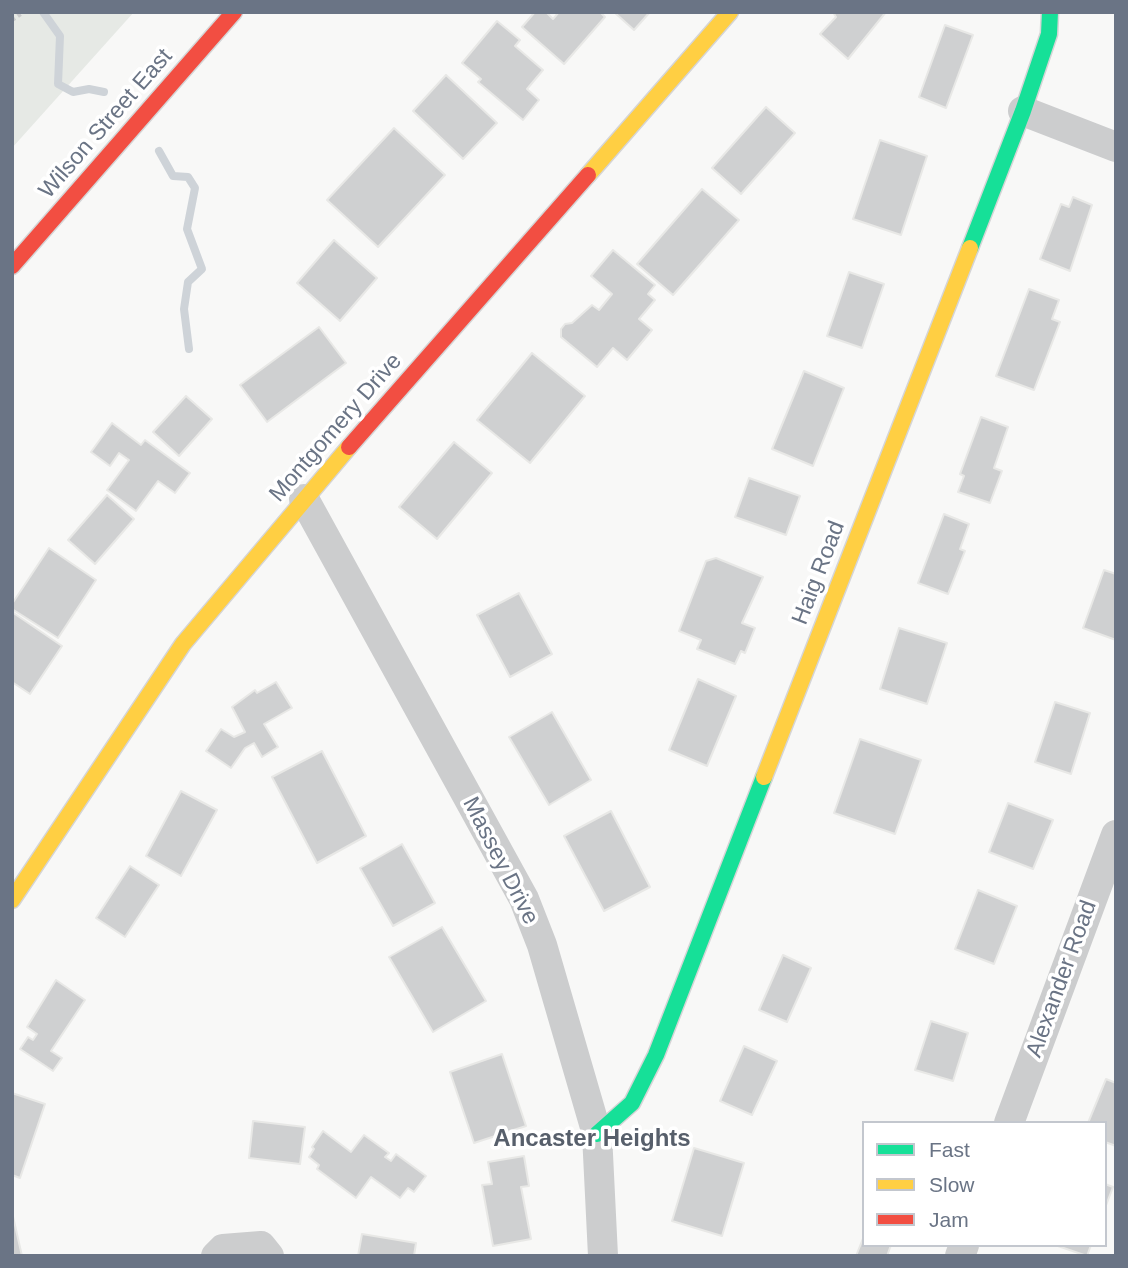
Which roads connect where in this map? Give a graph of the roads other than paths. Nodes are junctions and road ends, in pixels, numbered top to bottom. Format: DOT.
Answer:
graph roads {
  1 [pos="234,12"];
  2 [pos="730,12"];
  3 [pos="1050,12"];
  4 [pos="1023,111"];
  5 [pos="1116,147"];
  6 [pos="12,266"];
  7 [pos="304,499"];
  8 [pos="1116,835"];
  9 [pos="12,900"];
  10 [pos="1010,1121"];
  11 [pos="597,1134"];
  12 [pos="216,1256"];
  13 [pos="269,1256"];
  14 [pos="603,1256"];
  1 -- 6 [label="street, Wilson Street East"];
  2 -- 7 [label="street, Montgomery Drive"];
  3 -- 4 [label="street, Haig Road"];
  4 -- 5 [label="street"];
  4 -- 11 [label="street, Haig Road"];
  7 -- 9 [label="street, Montgomery Drive"];
  7 -- 11 [label="street, Massey Drive"];
  8 -- 10 [label="street, Alexander Road"];
  11 -- 14 [label="street, Massey Drive"];
  12 -- 13 [label="street"];
}
